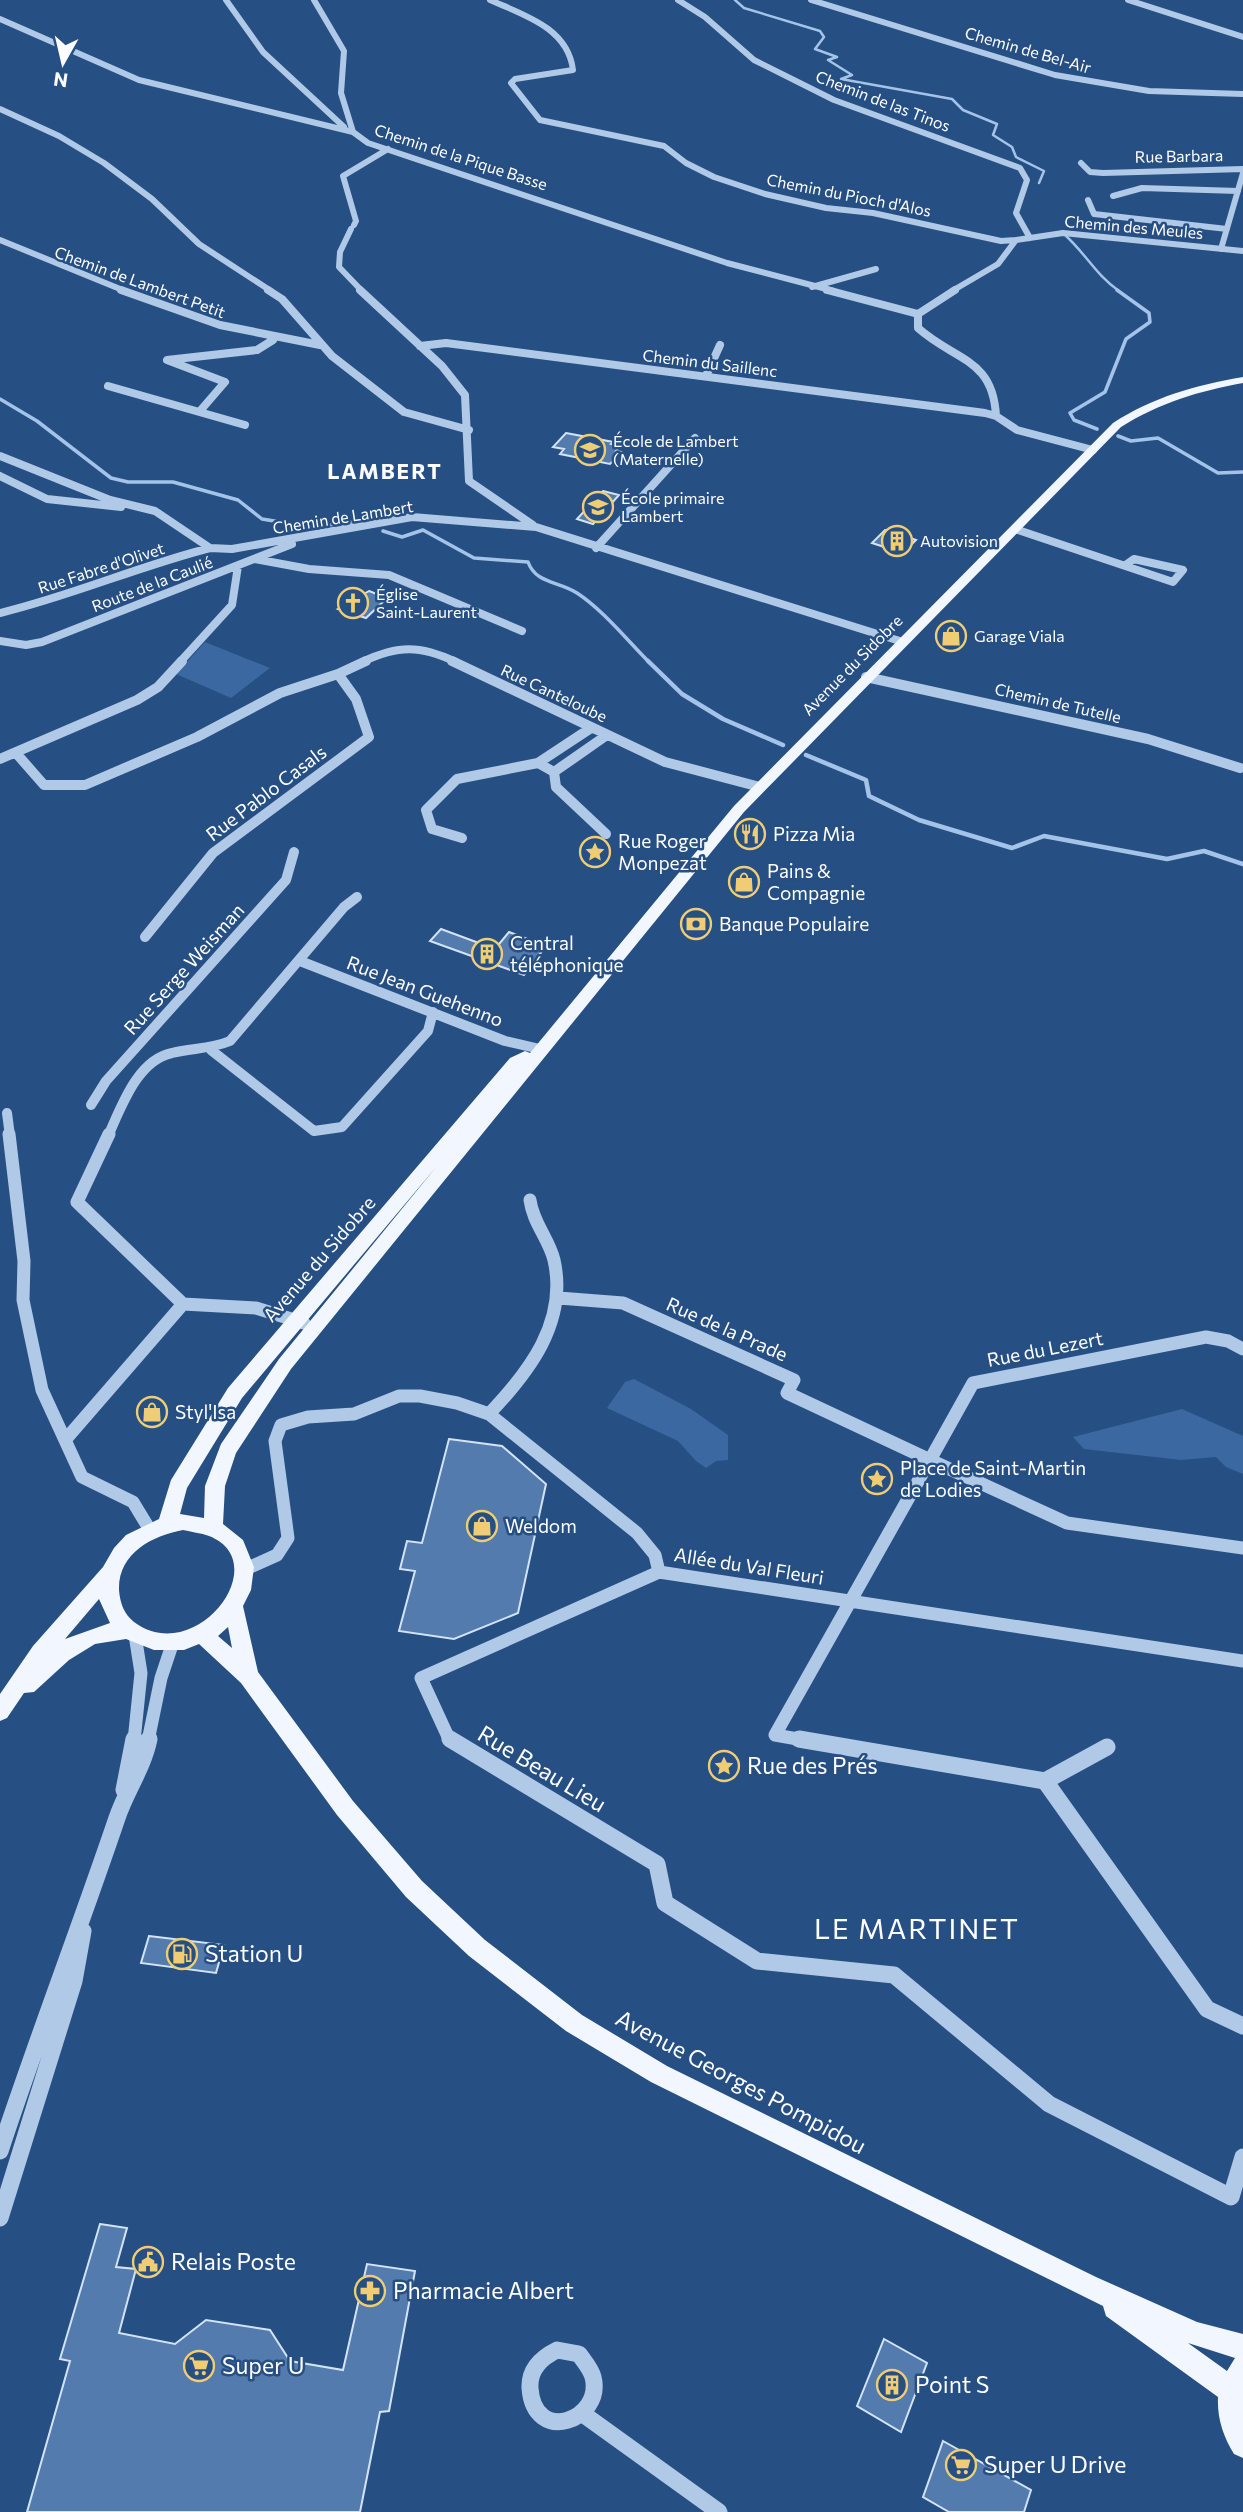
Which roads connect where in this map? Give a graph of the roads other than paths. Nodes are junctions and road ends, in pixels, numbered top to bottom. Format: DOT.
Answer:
graph roads {
  1 [pos="226,0"];
  2 [pos="314,0"];
  3 [pos="490,0"];
  4 [pos="678,0"];
  5 [pos="811,0"];
  6 [pos="1128,0"];
  7 [pos="0,19"];
  8 [pos="1243,37"];
  9 [pos="1243,94"];
  10 [pos="0,109"];
  11 [pos="353,132"];
  12 [pos="388,149"];
  13 [pos="1081,163"];
  14 [pos="1243,171"];
  15 [pos="1238,191"];
  16 [pos="1113,196"];
  17 [pos="1088,200"];
  18 [pos="1227,229"];
  19 [pos="1030,238"];
  20 [pos="0,240"];
  21 [pos="1016,240"];
  22 [pos="1221,249"];
  23 [pos="1243,251"];
  24 [pos="876,269"];
  25 [pos="812,287"];
  26 [pos="918,314"];
  27 [pos="273,340"];
  28 [pos="320,345"];
  29 [pos="720,345"];
  30 [pos="420,346"];
  31 [pos="706,376"];
  32 [pos="1243,380"];
  33 [pos="108,386"];
  34 [pos="200,411"];
  35 [pos="996,416"];
  36 [pos="244,425"];
  37 [pos="468,430"];
  38 [pos="695,438"];
  39 [pos="1093,450"];
  40 [pos="0,456"];
  41 [pos="0,475"];
  42 [pos="139,507"];
  43 [pos="536,527"];
  44 [pos="1015,529"];
  45 [pos="311,535"];
  46 [pos="210,548"];
  47 [pos="596,548"];
  48 [pos="254,559"];
  49 [pos="1127,564"];
  50 [pos="238,566"];
  51 [pos="0,613"];
  52 [pos="522,631"];
  53 [pos="0,641"];
  54 [pos="903,642"];
  55 [pos="338,674"];
  56 [pos="866,677"];
  57 [pos="591,728"];
  58 [pos="607,736"];
  59 [pos="16,753"];
  60 [pos="0,760"];
  61 [pos="538,764"];
  62 [pos="1240,768"];
  63 [pos="554,772"];
  64 [pos="760,787"];
  65 [pos="606,834"];
  66 [pos="462,838"];
  67 [pos="294,852"];
  68 [pos="357,897"];
  69 [pos="145,937"];
  70 [pos="300,961"];
  71 [pos="433,1012"];
  72 [pos="147,1037"];
  73 [pos="540,1049"];
  74 [pos="211,1050"];
  75 [pos="164,1054"];
  76 [pos="91,1105"];
  77 [pos="8,1113"];
  78 [pos="530,1200"];
  79 [pos="559,1298"];
  80 [pos="183,1304"];
  81 [pos="293,1320"];
  82 [pos="314,1326"];
  83 [pos="1243,1349"];
  84 [pos="489,1414"];
  85 [pos="66,1439"];
  86 [pos="930,1460"];
  87 [pos="159,1527"];
  88 [pos="213,1527"];
  89 [pos="1243,1548"];
  90 [pos="246,1569"];
  91 [pos="659,1572"];
  92 [pos="110,1573"];
  93 [pos="850,1601"];
  94 [pos="234,1608"];
  95 [pos="131,1632"];
  96 [pos="202,1634"];
  97 [pos="173,1642"];
  98 [pos="1243,1661"];
  99 [pos="140,1663"];
  100 [pos="248,1676"];
  101 [pos="4,1706"];
  102 [pos="1107,1747"];
  103 [pos="1045,1781"];
  104 [pos="118,1814"];
  105 [pos="88,1907"];
  106 [pos="1243,2026"];
  107 [pos="0,2151"];
  108 [pos="1243,2157"];
  109 [pos="0,2218"];
  110 [pos="1087,2286"];
  111 [pos="1243,2347"];
  112 [pos="1237,2379"];
  113 [pos="583,2414"];
  114 [pos="1243,2445"];
  115 [pos="719,2512"];
  1 -- 11 [label="street"];
  2 -- 11 [label="street"];
  3 -- 21 [label="street, Chemin du Pioch d'Alos"];
  4 -- 19 [label="street, Chemin de las Tinos"];
  5 -- 9 [label="street, Chemin de Bel-Air"];
  6 -- 8 [label="street"];
  7 -- 11 [label="street, Chemin de la Pique Basse"];
  10 -- 28 [label="street"];
  11 -- 12 [label="street, Chemin de la Pique Basse"];
  12 -- 25 [label="street, Chemin de la Pique Basse"];
  12 -- 30 [label="street"];
  13 -- 14 [label="street, Rue Barbara"];
  14 -- 15 [label="street"];
  15 -- 16 [label="street"];
  15 -- 18 [label="street"];
  17 -- 18 [label="street"];
  18 -- 22 [label="street"];
  19 -- 21 [label="street, Chemin des Meules"];
  19 -- 22 [label="street, Chemin des Meules"];
  20 -- 27 [label="street, Chemin de Lambert Petit"];
  21 -- 26 [label="street"];
  22 -- 23 [label="street, Chemin des Meules"];
  24 -- 25 [label="street"];
  25 -- 26 [label="street, Chemin de la Pique Basse"];
  26 -- 35 [label="street"];
  27 -- 28 [label="street, Chemin de Lambert Petit"];
  27 -- 34 [label="street"];
  28 -- 37 [label="street"];
  29 -- 31 [label="street"];
  30 -- 31 [label="street, Chemin du Saillenc"];
  30 -- 37 [label="street"];
  31 -- 35 [label="street, Chemin du Saillenc"];
  32 -- 39 [label="main road, Avenue du Sidobre"];
  33 -- 34 [label="street"];
  34 -- 36 [label="street"];
  35 -- 39 [label="street"];
  37 -- 43 [label="street"];
  38 -- 47 [label="street"];
  39 -- 44 [label="main road, Avenue du Sidobre"];
  40 -- 42 [label="street"];
  41 -- 42 [label="street"];
  42 -- 46 [label="street"];
  43 -- 45 [label="street, Chemin de Lambert"];
  43 -- 47 [label="street, Chemin de Lambert"];
  44 -- 49 [label="street"];
  44 -- 54 [label="main road, Avenue du Sidobre"];
  45 -- 46 [label="street, Chemin de Lambert"];
  45 -- 48 [label="street, Route de la Caulié"];
  46 -- 51 [label="street, Rue Fabre d'Olivet"];
  47 -- 54 [label="street, Chemin de Lambert"];
  48 -- 50 [label="street, Route de la Caulié"];
  48 -- 52 [label="street"];
  49 -- 49 [label="street"];
  50 -- 53 [label="street, Route de la Caulié"];
  50 -- 59 [label="street"];
  54 -- 56 [label="main road, Avenue du Sidobre"];
  55 -- 57 [label="street, Rue Canteloube"];
  55 -- 59 [label="street, Rue Canteloube"];
  55 -- 69 [label="street, Rue Pablo Casals"];
  56 -- 62 [label="street, Chemin de Tutelle"];
  56 -- 64 [label="main road, Avenue du Sidobre"];
  57 -- 58 [label="street, Rue Canteloube"];
  57 -- 61 [label="street"];
  58 -- 63 [label="street"];
  58 -- 64 [label="street, Rue Canteloube"];
  59 -- 60 [label="street"];
  61 -- 63 [label="street"];
  61 -- 66 [label="street"];
  63 -- 65 [label="street"];
  64 -- 73 [label="main road, Avenue du Sidobre"];
  67 -- 72 [label="street, Rue Serge Weisman"];
  68 -- 70 [label="street"];
  70 -- 71 [label="street, Rue Jean Guehenno"];
  70 -- 74 [label="street"];
  71 -- 73 [label="street, Rue Jean Guehenno"];
  71 -- 74 [label="street"];
  72 -- 75 [label="street"];
  72 -- 76 [label="street, Rue Serge Weisman"];
  73 -- 81 [label="main road, Avenue du Sidobre"];
  73 -- 82 [label="main road, Avenue du Sidobre"];
  74 -- 75 [label="street"];
  75 -- 80 [label="street"];
  77 -- 85 [label="street"];
  78 -- 79 [label="street"];
  79 -- 84 [label="street"];
  79 -- 86 [label="street, Rue de la Prade"];
  80 -- 81 [label="street"];
  80 -- 85 [label="street"];
  81 -- 82 [label="street"];
  81 -- 87 [label="main road, Avenue du Sidobre"];
  82 -- 88 [label="main road, Avenue du Sidobre"];
  83 -- 86 [label="street, Rue du Lezert"];
  84 -- 90 [label="street, Allée du Val Fleuri"];
  84 -- 91 [label="street, Allée du Val Fleuri"];
  85 -- 87 [label="street"];
  86 -- 89 [label="street"];
  86 -- 93 [label="street"];
  87 -- 88 [label="main road"];
  87 -- 92 [label="main road"];
  88 -- 90 [label="main road"];
  90 -- 94 [label="main road"];
  91 -- 93 [label="street, Allée du Val Fleuri"];
  91 -- 108 [label="street, Rue Beau Lieu"];
  92 -- 95 [label="main road"];
  92 -- 101 [label="main road"];
  93 -- 98 [label="street, Allée du Val Fleuri"];
  93 -- 103 [label="street"];
  94 -- 96 [label="main road"];
  94 -- 100 [label="main road"];
  95 -- 97 [label="main road"];
  95 -- 99 [label="street"];
  95 -- 101 [label="main road"];
  96 -- 97 [label="main road"];
  96 -- 100 [label="main road"];
  97 -- 104 [label="street"];
  99 -- 104 [label="street"];
  100 -- 110 [label="main road, Avenue Georges Pompidou"];
  102 -- 103 [label="street"];
  103 -- 106 [label="street"];
  104 -- 105 [label="street"];
  105 -- 107 [label="street"];
  105 -- 109 [label="street"];
  110 -- 111 [label="main road"];
  110 -- 112 [label="main road"];
  112 -- 114 [label="main road"];
  113 -- 115 [label="street"];
}
